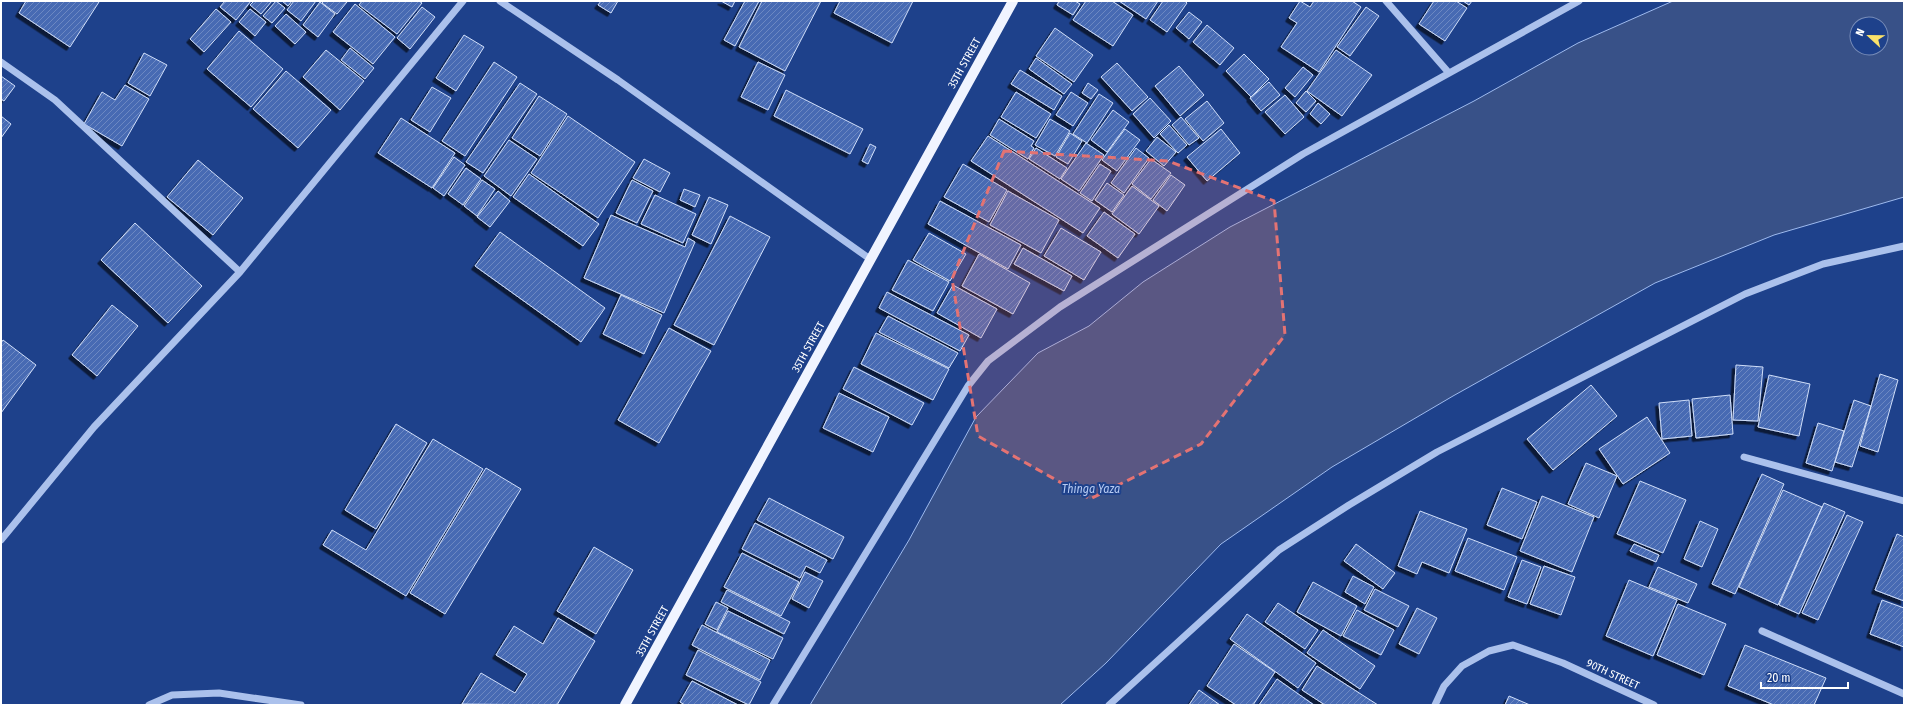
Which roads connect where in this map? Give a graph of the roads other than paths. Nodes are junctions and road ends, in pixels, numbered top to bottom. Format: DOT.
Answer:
graph roads {
  1 [pos="463,1"];
  2 [pos="500,1"];
  3 [pos="1013,1"];
  4 [pos="1386,1"];
  5 [pos="1579,1"];
  6 [pos="1,62"];
  7 [pos="1449,73"];
  8 [pos="1904,246"];
  9 [pos="870,259"];
  10 [pos="240,272"];
  11 [pos="1744,457"];
  12 [pos="1904,501"];
  13 [pos="1,540"];
  14 [pos="1762,631"];
  15 [pos="1904,694"];
  16 [pos="149,705"];
  17 [pos="302,705"];
  18 [pos="625,705"];
  19 [pos="773,705"];
  20 [pos="1109,705"];
  21 [pos="1435,705"];
  22 [pos="1654,705"];
  1 -- 10 [label="street"];
  2 -- 9 [label="street"];
  3 -- 9 [label="main road, 35TH STREET"];
  4 -- 7 [label="street"];
  5 -- 7 [label="street"];
  6 -- 10 [label="street"];
  7 -- 19 [label="street"];
  8 -- 20 [label="street"];
  9 -- 18 [label="main road, 35TH STREET"];
  10 -- 13 [label="street"];
  11 -- 12 [label="street"];
  14 -- 15 [label="street"];
  16 -- 17 [label="street"];
  21 -- 22 [label="street, 90TH STREET"];
}
